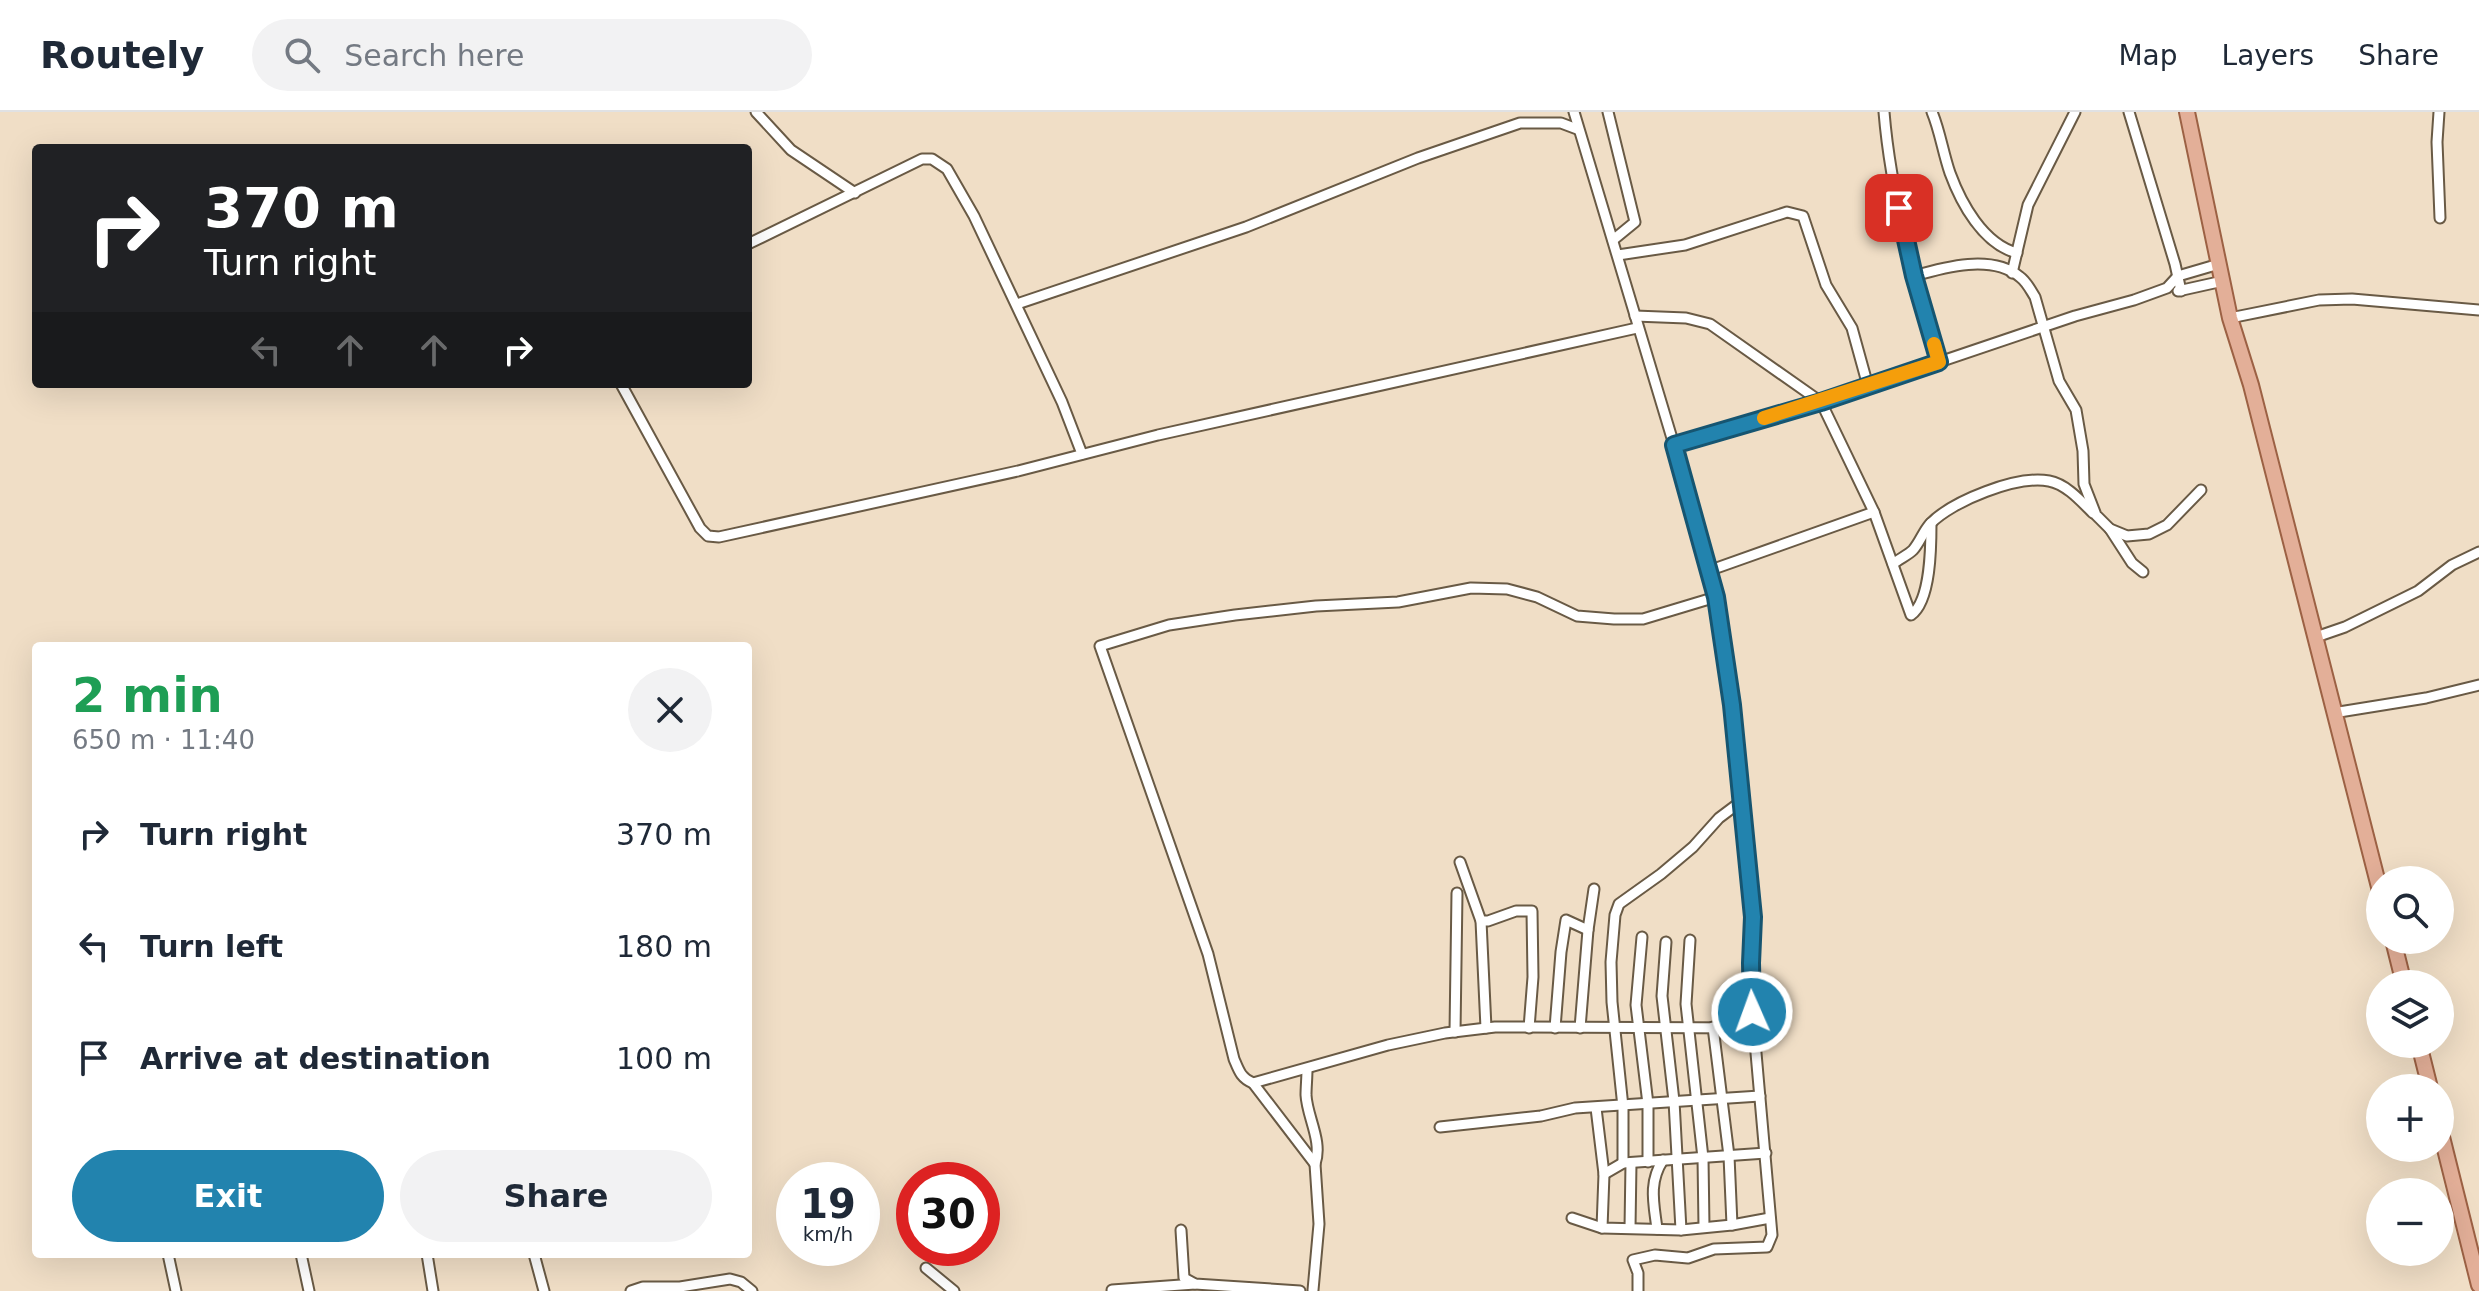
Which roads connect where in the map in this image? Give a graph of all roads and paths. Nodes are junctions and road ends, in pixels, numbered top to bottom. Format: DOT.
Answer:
graph roads {
  1 [pos="756,112"];
  2 [pos="1574,112"];
  3 [pos="1608,112"];
  4 [pos="1884,112"];
  5 [pos="1932,112"];
  6 [pos="2075,112"];
  7 [pos="2129,112"];
  8 [pos="2187,112"];
  9 [pos="2439,112"];
  10 [pos="1577,129"];
  11 [pos="855,193"];
  12 [pos="2440,218"];
  13 [pos="1613,240"];
  14 [pos="752,242"];
  15 [pos="2017,253"];
  16 [pos="1618,255"];
  17 [pos="2219,264"];
  18 [pos="2012,273"];
  19 [pos="1914,276"];
  20 [pos="2178,276"];
  21 [pos="2223,281"];
  22 [pos="2167,288"];
  23 [pos="2181,291"];
  24 [pos="1017,304"];
  25 [pos="2479,310"];
  26 [pos="1635,316"];
  27 [pos="2230,318"];
  28 [pos="2043,327"];
  29 [pos="1637,328"];
  30 [pos="1939,362"];
  31 [pos="1868,386"];
  32 [pos="623,388"];
  33 [pos="1821,402"];
  34 [pos="1674,445"];
  35 [pos="1082,454"];
  36 [pos="2201,490"];
  37 [pos="1874,512"];
  38 [pos="2096,515"];
  39 [pos="1931,523"];
  40 [pos="2110,529"];
  41 [pos="2479,552"];
  42 [pos="1893,564"];
  43 [pos="1708,571"];
  44 [pos="2143,572"];
  45 [pos="1716,597"];
  46 [pos="2316,637"];
  47 [pos="2479,685"];
  48 [pos="2333,713"];
  49 [pos="1743,800"];
  50 [pos="1460,862"];
  51 [pos="2373,866"];
  52 [pos="1594,889"];
  53 [pos="1457,893"];
  54 [pos="1481,921"];
  55 [pos="1588,930"];
  56 [pos="1642,937"];
  57 [pos="1690,940"];
  58 [pos="1666,942"];
  59 [pos="1688,1026"];
  60 [pos="1713,1027"];
  61 [pos="1486,1028"];
  62 [pos="1529,1028"];
  63 [pos="1555,1028"];
  64 [pos="1580,1028"];
  65 [pos="1637,1028"];
  66 [pos="1666,1028"];
  67 [pos="1754,1028"];
  68 [pos="1616,1029"];
  69 [pos="1455,1032"];
  70 [pos="1307,1069"];
  71 [pos="1253,1083"];
  72 [pos="1760,1096"];
  73 [pos="1723,1099"];
  74 [pos="1696,1100"];
  75 [pos="1674,1101"];
  76 [pos="1648,1104"];
  77 [pos="1623,1107"];
  78 [pos="1596,1108"];
  79 [pos="1440,1127"];
  80 [pos="1766,1153"];
  81 [pos="1602,1156"];
  82 [pos="1729,1156"];
  83 [pos="1703,1158"];
  84 [pos="1676,1159"];
  85 [pos="1663,1160"];
  86 [pos="1648,1162"];
  87 [pos="2448,1162"];
  88 [pos="1627,1163"];
  89 [pos="1315,1164"];
  90 [pos="1604,1174"];
  91 [pos="1572,1218"];
  92 [pos="1770,1218"];
  93 [pos="1732,1225"];
  94 [pos="1704,1227"];
  95 [pos="1602,1228"];
  96 [pos="1630,1228"];
  97 [pos="1657,1229"];
  98 [pos="1181,1230"];
  99 [pos="1681,1230"];
  100 [pos="169,1258"];
  101 [pos="302,1258"];
  102 [pos="428,1258"];
  103 [pos="535,1258"];
  104 [pos="926,1268"];
  105 [pos="1195,1284"];
  106 [pos="2479,1285"];
  107 [pos="1112,1290"];
  108 [pos="1317,1290"];
  109 [pos="176,1291"];
  110 [pos="309,1291"];
  111 [pos="433,1291"];
  112 [pos="544,1291"];
  113 [pos="631,1291"];
  114 [pos="752,1291"];
  115 [pos="954,1291"];
  116 [pos="1300,1291"];
  117 [pos="1638,1291"];
  1 -- 11 [label="street"];
  2 -- 10 [label="street"];
  3 -- 13 [label="street"];
  4 -- 19 [label="street"];
  5 -- 15 [label="street"];
  6 -- 15 [label="street"];
  7 -- 20 [label="street"];
  8 -- 17 [label="main road"];
  9 -- 12 [label="street"];
  10 -- 13 [label="street"];
  10 -- 24 [label="street"];
  11 -- 14 [label="street"];
  11 -- 24 [label="street"];
  13 -- 16 [label="street"];
  15 -- 18 [label="street"];
  16 -- 26 [label="street"];
  16 -- 31 [label="street"];
  17 -- 20 [label="street"];
  17 -- 21 [label="main road"];
  18 -- 19 [label="street"];
  18 -- 28 [label="street"];
  19 -- 30 [label="street"];
  20 -- 22 [label="street"];
  20 -- 23 [label="street"];
  21 -- 23 [label="street"];
  21 -- 27 [label="main road"];
  22 -- 23 [label="street"];
  22 -- 28 [label="street"];
  24 -- 35 [label="street"];
  25 -- 27 [label="street"];
  26 -- 29 [label="street"];
  26 -- 33 [label="street"];
  27 -- 46 [label="main road"];
  28 -- 30 [label="street"];
  28 -- 38 [label="street"];
  29 -- 34 [label="street"];
  29 -- 35 [label="street"];
  30 -- 31 [label="street"];
  31 -- 33 [label="street"];
  32 -- 35 [label="street"];
  33 -- 34 [label="street"];
  33 -- 37 [label="street"];
  34 -- 43 [label="street"];
  36 -- 40 [label="street"];
  37 -- 42 [label="street"];
  37 -- 43 [label="street"];
  38 -- 39 [label="street"];
  38 -- 40 [label="street"];
  39 -- 42 [label="street"];
  39 -- 42 [label="street"];
  40 -- 44 [label="street"];
  41 -- 46 [label="street"];
  43 -- 45 [label="street"];
  45 -- 49 [label="street"];
  45 -- 71 [label="street"];
  46 -- 48 [label="main road"];
  47 -- 48 [label="street"];
  48 -- 51 [label="main road"];
  49 -- 67 [label="street"];
  49 -- 68 [label="street"];
  50 -- 54 [label="street"];
  52 -- 55 [label="street"];
  53 -- 69 [label="street"];
  54 -- 61 [label="street"];
  54 -- 62 [label="street"];
  55 -- 63 [label="street"];
  55 -- 64 [label="street"];
  56 -- 65 [label="street"];
  57 -- 59 [label="street"];
  58 -- 66 [label="street"];
  59 -- 60 [label="street"];
  59 -- 66 [label="street"];
  59 -- 74 [label="street"];
  60 -- 67 [label="street"];
  60 -- 73 [label="street"];
  61 -- 62 [label="street"];
  61 -- 69 [label="street"];
  62 -- 63 [label="street"];
  63 -- 64 [label="street"];
  64 -- 68 [label="street"];
  65 -- 66 [label="street"];
  65 -- 68 [label="street"];
  65 -- 76 [label="street"];
  66 -- 75 [label="street"];
  67 -- 72 [label="street"];
  68 -- 77 [label="street"];
  69 -- 70 [label="street"];
  70 -- 71 [label="street"];
  70 -- 89 [label="street"];
  71 -- 89 [label="street"];
  72 -- 73 [label="street"];
  72 -- 80 [label="street"];
  73 -- 74 [label="street"];
  73 -- 82 [label="street"];
  74 -- 75 [label="street"];
  74 -- 83 [label="street"];
  75 -- 76 [label="street"];
  75 -- 84 [label="street"];
  76 -- 77 [label="street"];
  76 -- 86 [label="street"];
  77 -- 78 [label="street"];
  77 -- 88 [label="street"];
  78 -- 79 [label="street"];
  78 -- 81 [label="street"];
  80 -- 82 [label="street"];
  80 -- 92 [label="street"];
  81 -- 88 [label="street"];
  81 -- 90 [label="street"];
  82 -- 83 [label="street"];
  82 -- 93 [label="street"];
  83 -- 84 [label="street"];
  83 -- 94 [label="street"];
  84 -- 85 [label="street"];
  84 -- 99 [label="street"];
  85 -- 86 [label="street"];
  85 -- 97 [label="street"];
  86 -- 88 [label="street"];
  87 -- 106 [label="main road"];
  88 -- 90 [label="street"];
  88 -- 96 [label="street"];
  89 -- 108 [label="street"];
  90 -- 95 [label="street"];
  91 -- 95 [label="street"];
  92 -- 93 [label="street"];
  92 -- 117 [label="street"];
  93 -- 94 [label="street"];
  94 -- 99 [label="street"];
  95 -- 96 [label="street"];
  96 -- 97 [label="street"];
  97 -- 99 [label="street"];
  98 -- 105 [label="street"];
  100 -- 109 [label="street"];
  101 -- 110 [label="street"];
  102 -- 111 [label="street"];
  103 -- 112 [label="street"];
  104 -- 115 [label="street"];
  105 -- 107 [label="street"];
  105 -- 116 [label="street"];
  108 -- 116 [label="street"];
  113 -- 114 [label="street"];
}
